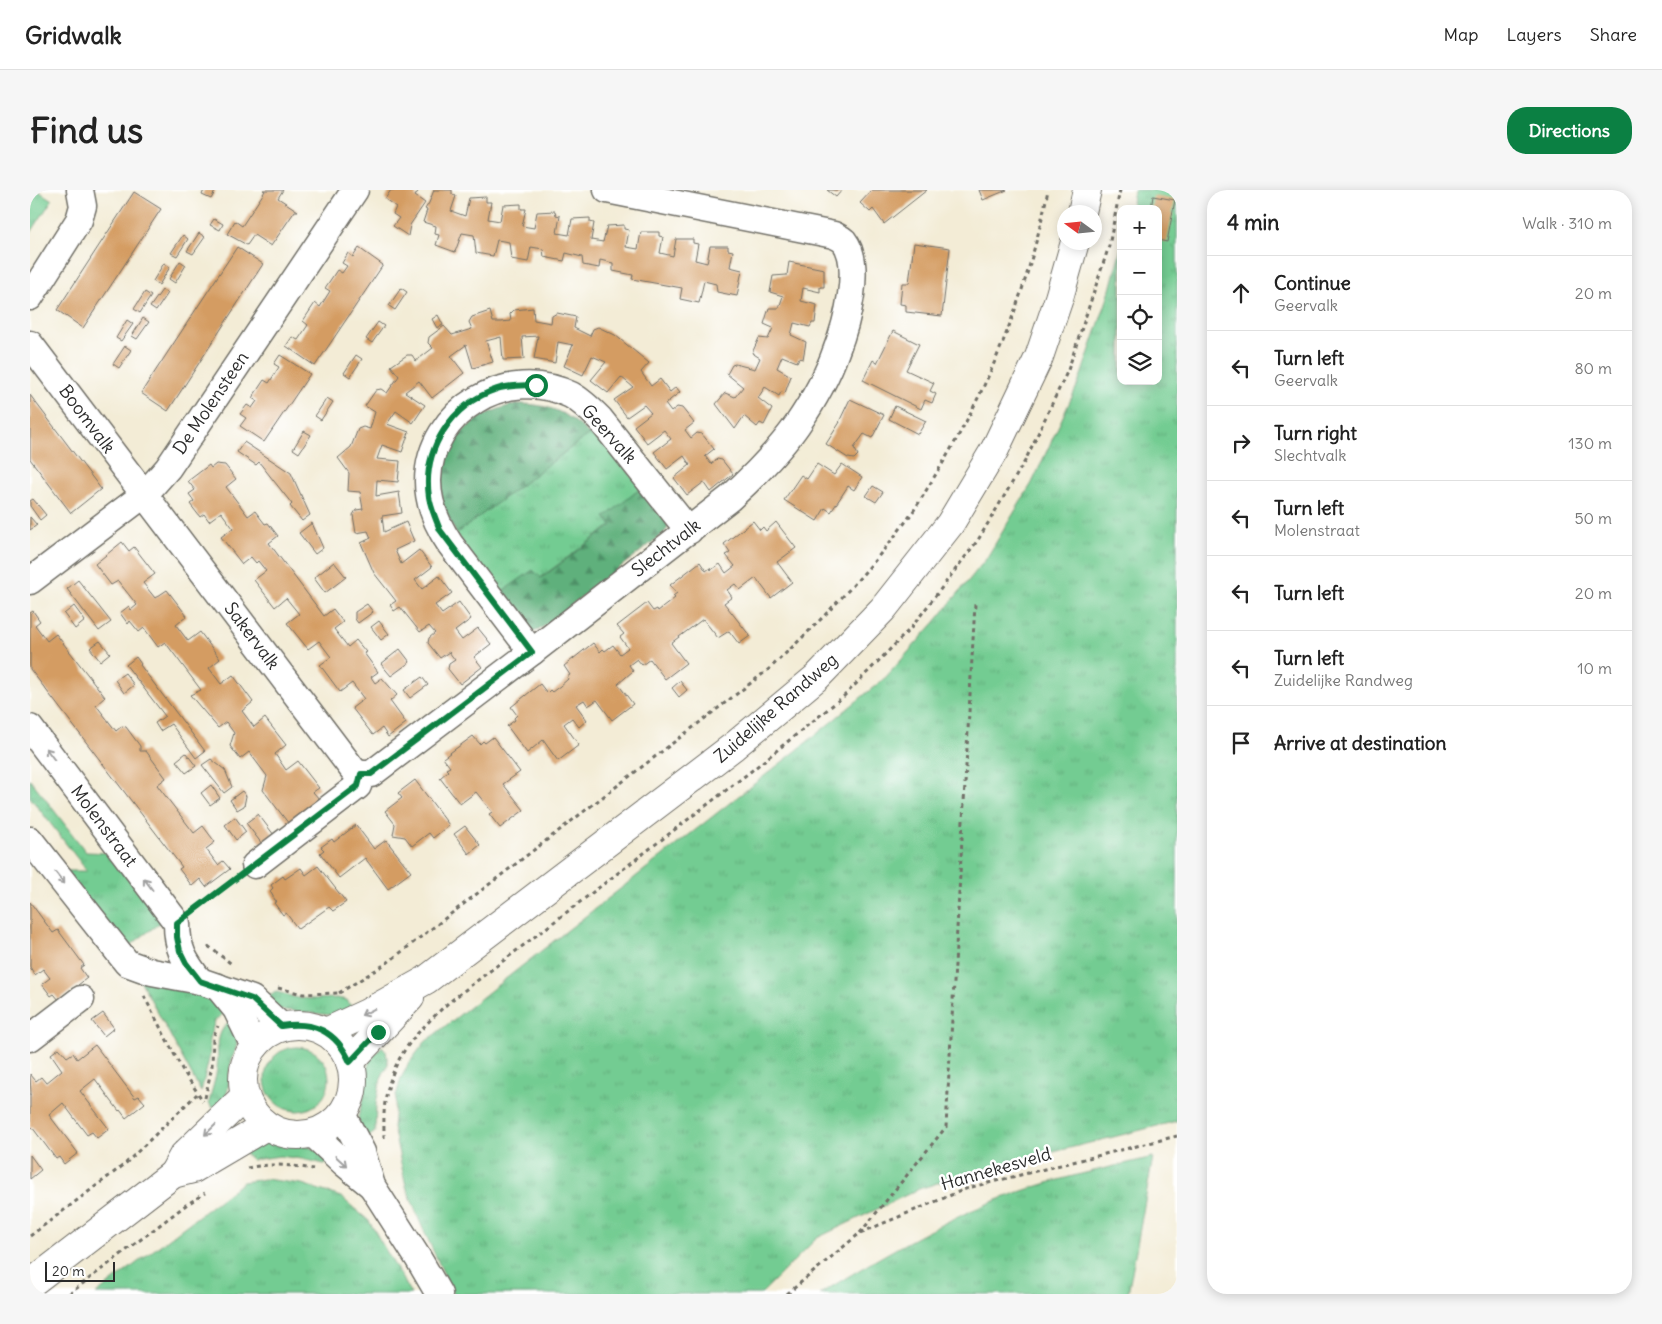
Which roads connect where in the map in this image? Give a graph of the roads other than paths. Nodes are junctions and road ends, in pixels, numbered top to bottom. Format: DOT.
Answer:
graph roads {
  1 [pos="80,190"];
  2 [pos="355,190"];
  3 [pos="607,190"];
  4 [pos="1087,190"];
  5 [pos="1084,205"];
  6 [pos="1074,250"];
  7 [pos="30,297"];
  8 [pos="30,344"];
  9 [pos="145,494"];
  10 [pos="689,531"];
  11 [pos="30,581"];
  12 [pos="532,652"];
  13 [pos="30,728"];
  14 [pos="361,774"];
  15 [pos="30,840"];
  16 [pos="254,864"];
  17 [pos="177,930"];
  18 [pos="134,966"];
  19 [pos="426,980"];
  20 [pos="209,984"];
  21 [pos="81,999"];
  22 [pos="281,1026"];
  23 [pos="326,1032"];
  24 [pos="30,1038"];
  25 [pos="254,1046"];
  26 [pos="350,1062"];
  27 [pos="244,1096"];
  28 [pos="342,1114"];
  29 [pos="266,1126"];
  30 [pos="312,1133"];
  31 [pos="173,1174"];
  32 [pos="372,1186"];
  33 [pos="30,1284"];
  34 [pos="439,1294"];
  1 -- 7 [label="street"];
  2 -- 9 [label="street, De Molensteen"];
  3 -- 10 [label="street, Slechtvalk"];
  4 -- 5 [label="main road"];
  6 -- 19 [label="main road, Zuidelijke Randweg"];
  8 -- 9 [label="street, Boomvalk"];
  9 -- 11 [label="street, De Molensteen"];
  9 -- 14 [label="street, Sakervalk"];
  10 -- 12 [label="street, Slechtvalk"];
  10 -- 12 [label="street, Geervalk"];
  12 -- 14 [label="street, Slechtvalk"];
  17 -- 13 [label="street, Molenstraat, one-way"];
  14 -- 16 [label="street"];
  15 -- 18 [label="street, one-way"];
  17 -- 18 [label="street"];
  17 -- 20 [label="street, Molenstraat"];
  18 -- 20 [label="street"];
  19 -- 23 [label="main road, Zuidelijke Randweg, one-way"];
  19 -- 26 [label="main road, Zuidelijke Randweg"];
  20 -- 22 [label="street"];
  20 -- 25 [label="street, Molenstraat"];
  21 -- 24 [label="street"];
  22 -- 23 [label="main road"];
  22 -- 25 [label="main road"];
  23 -- 26 [label="main road"];
  25 -- 27 [label="main road"];
  26 -- 28 [label="main road"];
  27 -- 29 [label="main road"];
  27 -- 31 [label="main road, one-way"];
  28 -- 30 [label="main road"];
  28 -- 32 [label="street"];
  29 -- 30 [label="main road"];
  29 -- 31 [label="main road"];
  30 -- 32 [label="street, one-way"];
  31 -- 33 [label="main road"];
  32 -- 34 [label="street"];
}
